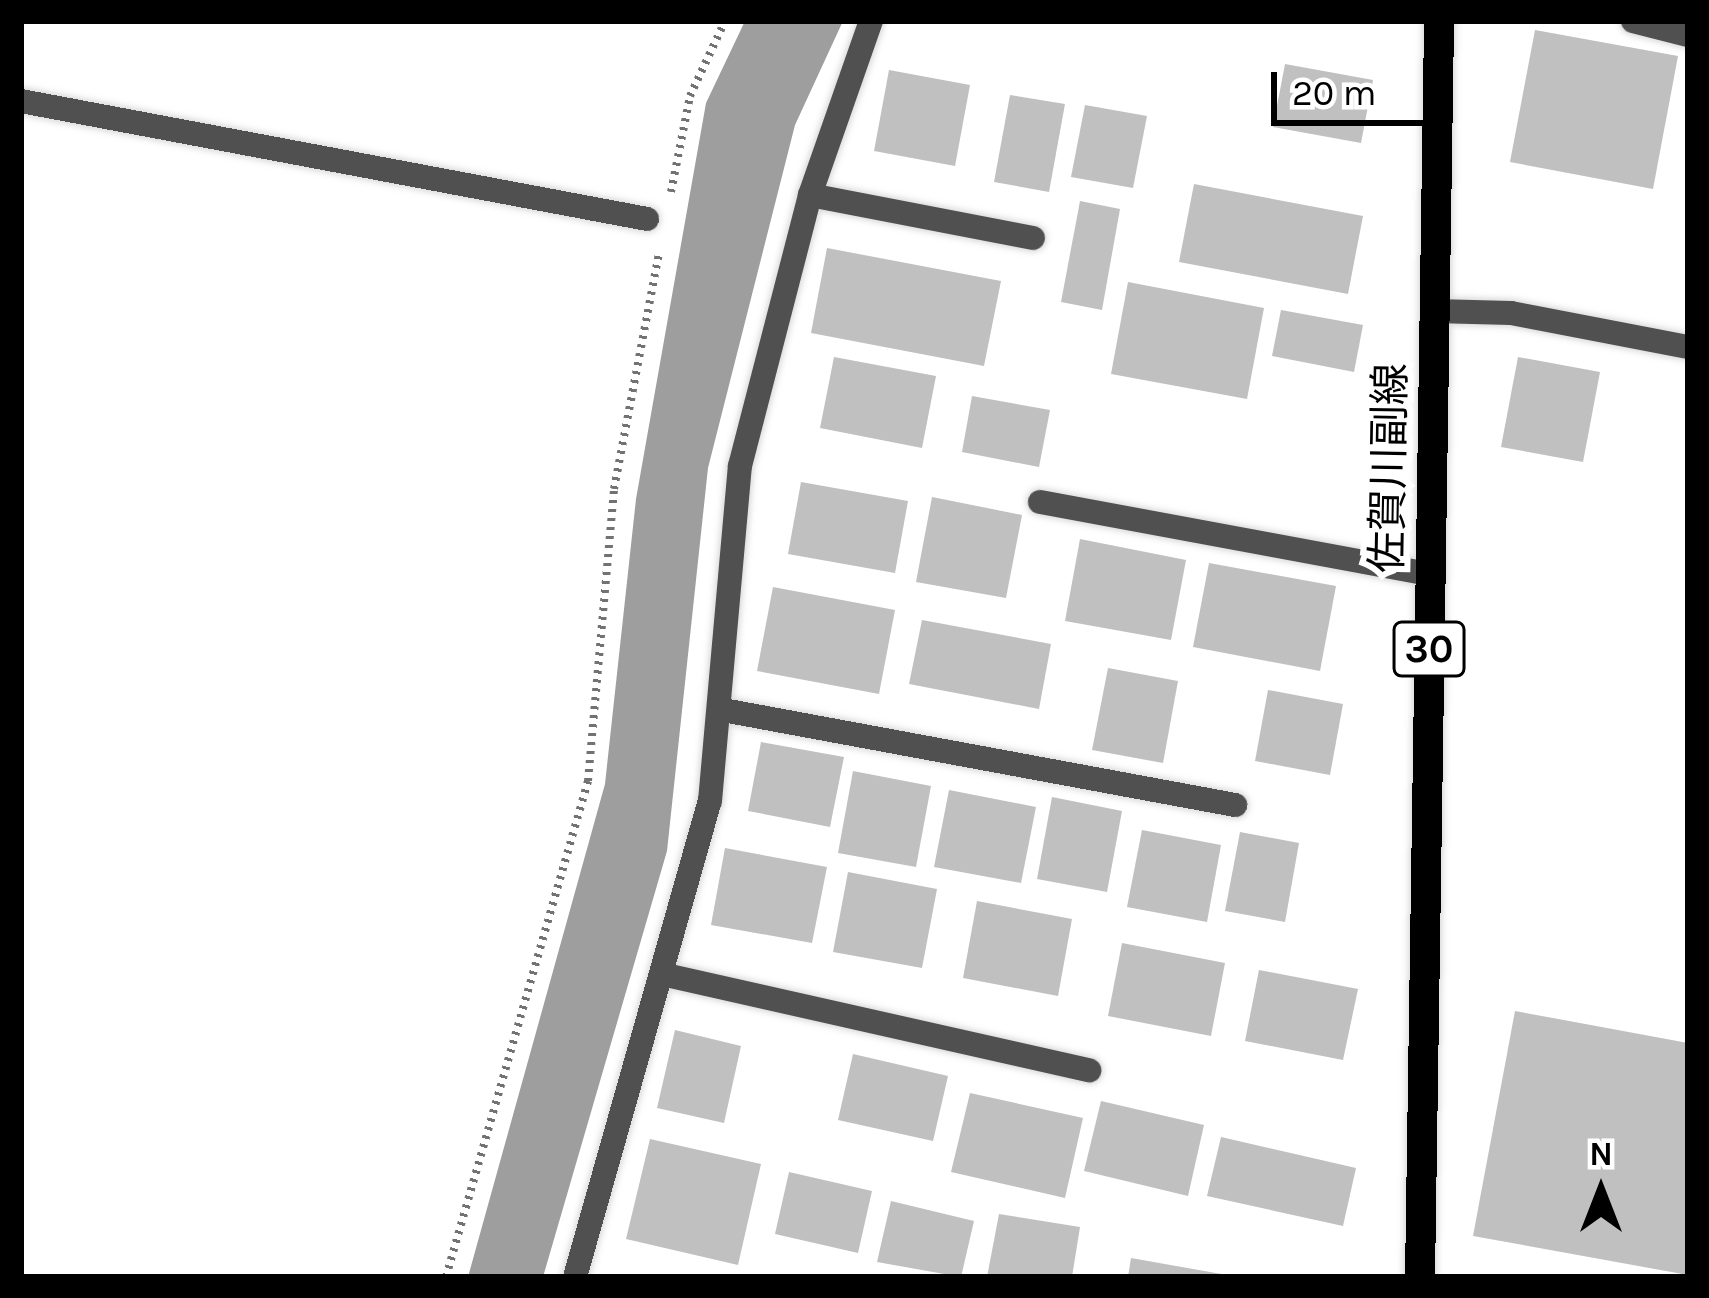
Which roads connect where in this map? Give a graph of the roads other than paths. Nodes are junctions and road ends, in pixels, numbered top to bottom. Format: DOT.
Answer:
graph roads {
  1 [pos="871,21"];
  2 [pos="1439,21"];
  3 [pos="1633,21"];
  4 [pos="1688,34"];
  5 [pos="21,101"];
  6 [pos="810,195"];
  7 [pos="659,222"];
  8 [pos="1033,238"];
  9 [pos="1434,311"];
  10 [pos="1688,347"];
  11 [pos="1040,502"];
  12 [pos="1430,574"];
  13 [pos="723,710"];
  14 [pos="1235,805"];
  15 [pos="666,975"];
  16 [pos="1089,1070"];
  17 [pos="580,1276"];
  18 [pos="1420,1277"];
  1 -- 6 [label="street"];
  2 -- 9 [label="main road, 佐賀川副線 / 30"];
  3 -- 4 [label="street"];
  5 -- 7 [label="street"];
  6 -- 8 [label="street"];
  6 -- 13 [label="street"];
  9 -- 10 [label="street"];
  9 -- 12 [label="main road, 佐賀川副線 / 30"];
  11 -- 12 [label="street"];
  12 -- 18 [label="main road, 佐賀川副線 / 30"];
  13 -- 14 [label="street"];
  13 -- 15 [label="street"];
  15 -- 16 [label="street"];
  15 -- 17 [label="street"];
}
